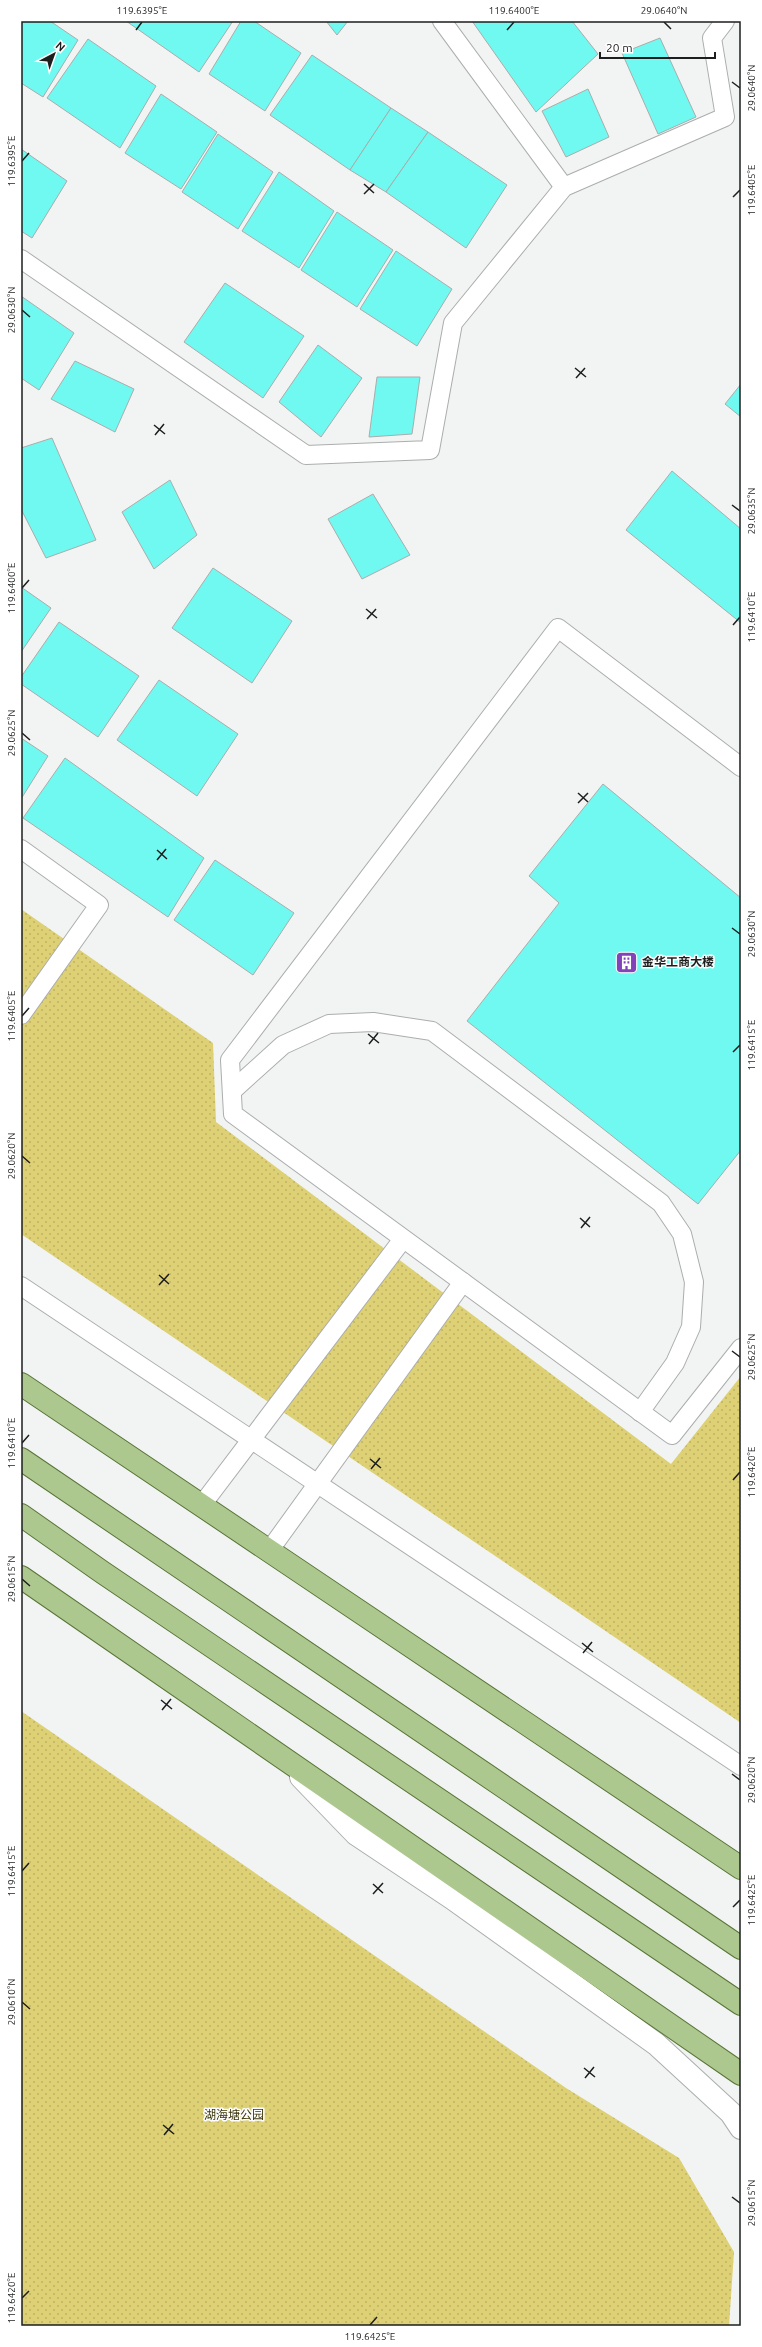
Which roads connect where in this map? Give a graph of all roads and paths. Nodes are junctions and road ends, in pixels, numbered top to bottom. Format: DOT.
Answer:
graph roads {
  1 [pos="442,21"];
  2 [pos="725,21"];
  3 [pos="564,187"];
  4 [pos="21,259"];
  5 [pos="741,767"];
  6 [pos="21,849"];
  7 [pos="21,1015"];
  8 [pos="232,1092"];
  9 [pos="403,1239"];
  10 [pos="463,1282"];
  11 [pos="21,1286"];
  12 [pos="741,1348"];
  13 [pos="21,1384"];
  14 [pos="640,1412"];
  15 [pos="251,1440"];
  16 [pos="21,1459"];
  17 [pos="317,1484"];
  18 [pos="201,1506"];
  19 [pos="21,1515"];
  20 [pos="269,1551"];
  21 [pos="21,1578"];
  22 [pos="284,1758"];
  23 [pos="741,1766"];
  24 [pos="741,1868"];
  25 [pos="741,1948"];
  26 [pos="741,2004"];
  27 [pos="741,2074"];
  28 [pos="741,2128"];
  1 -- 3 [label="lane"];
  2 -- 3 [label="lane"];
  3 -- 4 [label="lane"];
  5 -- 8 [label="lane"];
  6 -- 7 [label="lane"];
  8 -- 9 [label="lane"];
  8 -- 14 [label="lane"];
  9 -- 10 [label="lane"];
  9 -- 15 [label="lane"];
  10 -- 14 [label="lane"];
  10 -- 17 [label="lane"];
  11 -- 15 [label="lane"];
  12 -- 14 [label="lane"];
  13 -- 18 [label="main road"];
  15 -- 17 [label="lane"];
  15 -- 18 [label="lane"];
  16 -- 25 [label="main road"];
  17 -- 20 [label="lane"];
  17 -- 23 [label="lane"];
  18 -- 20 [label="main road"];
  19 -- 26 [label="main road"];
  20 -- 24 [label="main road"];
  21 -- 22 [label="main road"];
  22 -- 27 [label="main road"];
  22 -- 28 [label="main road"];
}
